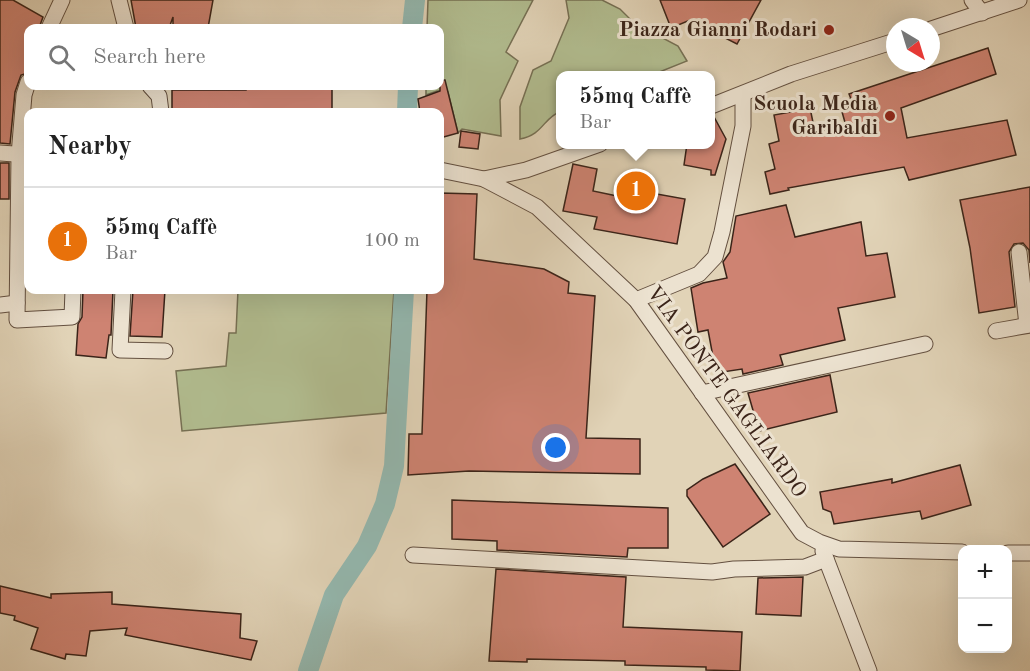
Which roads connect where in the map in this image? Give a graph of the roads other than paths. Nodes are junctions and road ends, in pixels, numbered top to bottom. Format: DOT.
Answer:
graph roads {
  1 [pos="62,0"];
  2 [pos="119,0"];
  3 [pos="1019,0"];
  4 [pos="977,6"];
  5 [pos="51,24"];
  6 [pos="125,24"];
  7 [pos="940,24"];
  8 [pos="886,43"];
  9 [pos="26,90"];
  10 [pos="154,90"];
  11 [pos="743,94"];
  12 [pos="715,104"];
  13 [pos="24,108"];
  14 [pos="24,108"];
  15 [pos="160,108"];
  16 [pos="586,149"];
  17 [pos="0,153"];
  18 [pos="24,155"];
  19 [pos="444,171"];
  20 [pos="484,179"];
  21 [pos="1019,252"];
  22 [pos="72,294"];
  23 [pos="123,294"];
  24 [pos="636,300"];
  25 [pos="17,303"];
  26 [pos="0,305"];
  27 [pos="1028,325"];
  28 [pos="996,331"];
  29 [pos="926,344"];
  30 [pos="165,351"];
  31 [pos="702,393"];
  32 [pos="819,542"];
  33 [pos="958,552"];
  34 [pos="1012,553"];
  35 [pos="1030,553"];
  36 [pos="413,555"];
  37 [pos="826,559"];
  38 [pos="869,671"];
  1 -- 5 [label="street"];
  2 -- 6 [label="street"];
  3 -- 4 [label="street"];
  4 -- 7 [label="street"];
  8 -- 11 [label="street"];
  9 -- 13 [label="street"];
  10 -- 15 [label="street"];
  11 -- 12 [label="street"];
  11 -- 24 [label="street"];
  14 -- 18 [label="street"];
  16 -- 20 [label="street"];
  17 -- 18 [label="street"];
  18 -- 25 [label="street"];
  19 -- 20 [label="street"];
  20 -- 24 [label="street, VIA PONTE GAGLIARDO"];
  21 -- 27 [label="street"];
  22 -- 25 [label="street"];
  23 -- 30 [label="street"];
  24 -- 31 [label="street, VIA PONTE GAGLIARDO"];
  25 -- 26 [label="street"];
  27 -- 28 [label="street"];
  29 -- 31 [label="street"];
  31 -- 32 [label="street, VIA PONTE GAGLIARDO"];
  32 -- 33 [label="street, VIA PONTE GAGLIARDO"];
  32 -- 37 [label="street"];
  34 -- 35 [label="street"];
  36 -- 37 [label="street"];
  37 -- 38 [label="street"];
}
